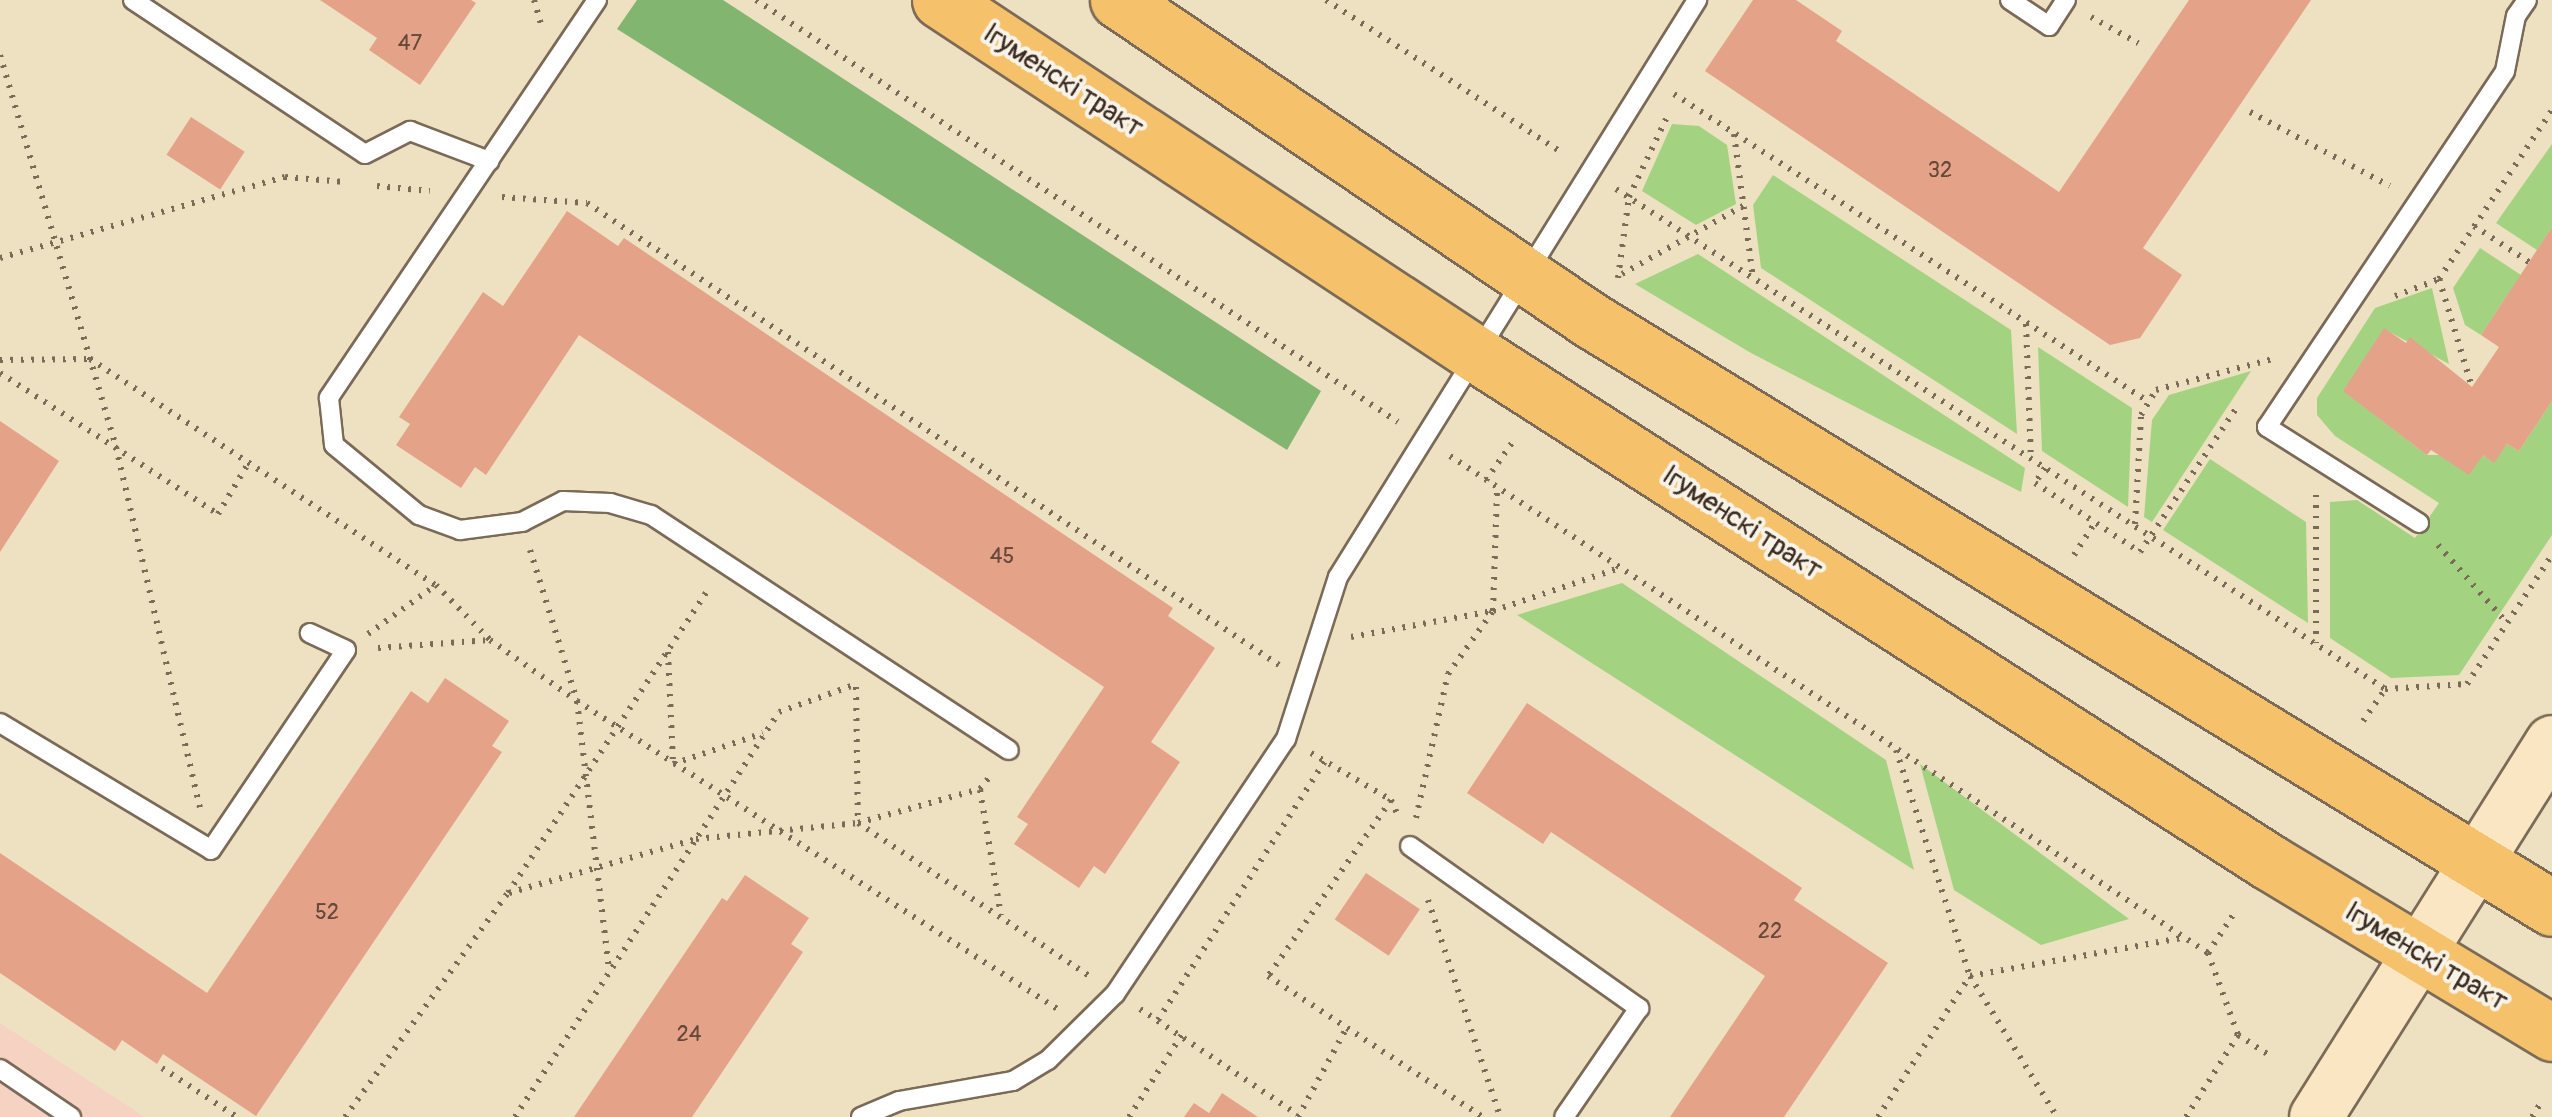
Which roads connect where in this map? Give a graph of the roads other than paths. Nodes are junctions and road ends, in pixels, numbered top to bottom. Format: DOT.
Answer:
graph roads {
  1 [pos="133,0"];
  2 [pos="597,0"];
  3 [pos="940,0"];
  4 [pos="1118,0"];
  5 [pos="1696,0"];
  6 [pos="2010,0"];
  7 [pos="2527,0"];
  8 [pos="2065,1"];
  9 [pos="489,161"];
  10 [pos="1528,277"];
  11 [pos="1480,356"];
  12 [pos="2419,523"];
  13 [pos="310,633"];
  14 [pos="0,723"];
  15 [pos="2552,742"];
  16 [pos="1010,750"];
  17 [pos="1410,846"];
  18 [pos="2477,865"];
  19 [pos="2552,908"];
  20 [pos="2420,956"];
  21 [pos="2552,1033"];
  22 [pos="0,1069"];
  23 [pos="71,1117"];
  24 [pos="861,1117"];
  25 [pos="1564,1117"];
  26 [pos="2316,1117"];
  1 -- 9 [label="lane"];
  2 -- 9 [label="lane"];
  3 -- 11 [label="main road, Ігуменскі тракт"];
  4 -- 10 [label="main road"];
  5 -- 10 [label="lane"];
  6 -- 8 [label="lane"];
  7 -- 12 [label="lane"];
  9 -- 16 [label="lane"];
  10 -- 11 [label="lane"];
  10 -- 18 [label="main road"];
  11 -- 20 [label="main road, Ігуменскі тракт"];
  11 -- 24 [label="lane"];
  13 -- 14 [label="lane"];
  15 -- 18 [label="main road"];
  17 -- 25 [label="lane"];
  18 -- 19 [label="main road"];
  18 -- 20 [label="main road"];
  20 -- 21 [label="main road, Ігуменскі тракт"];
  20 -- 26 [label="main road"];
  22 -- 23 [label="lane"];
}
